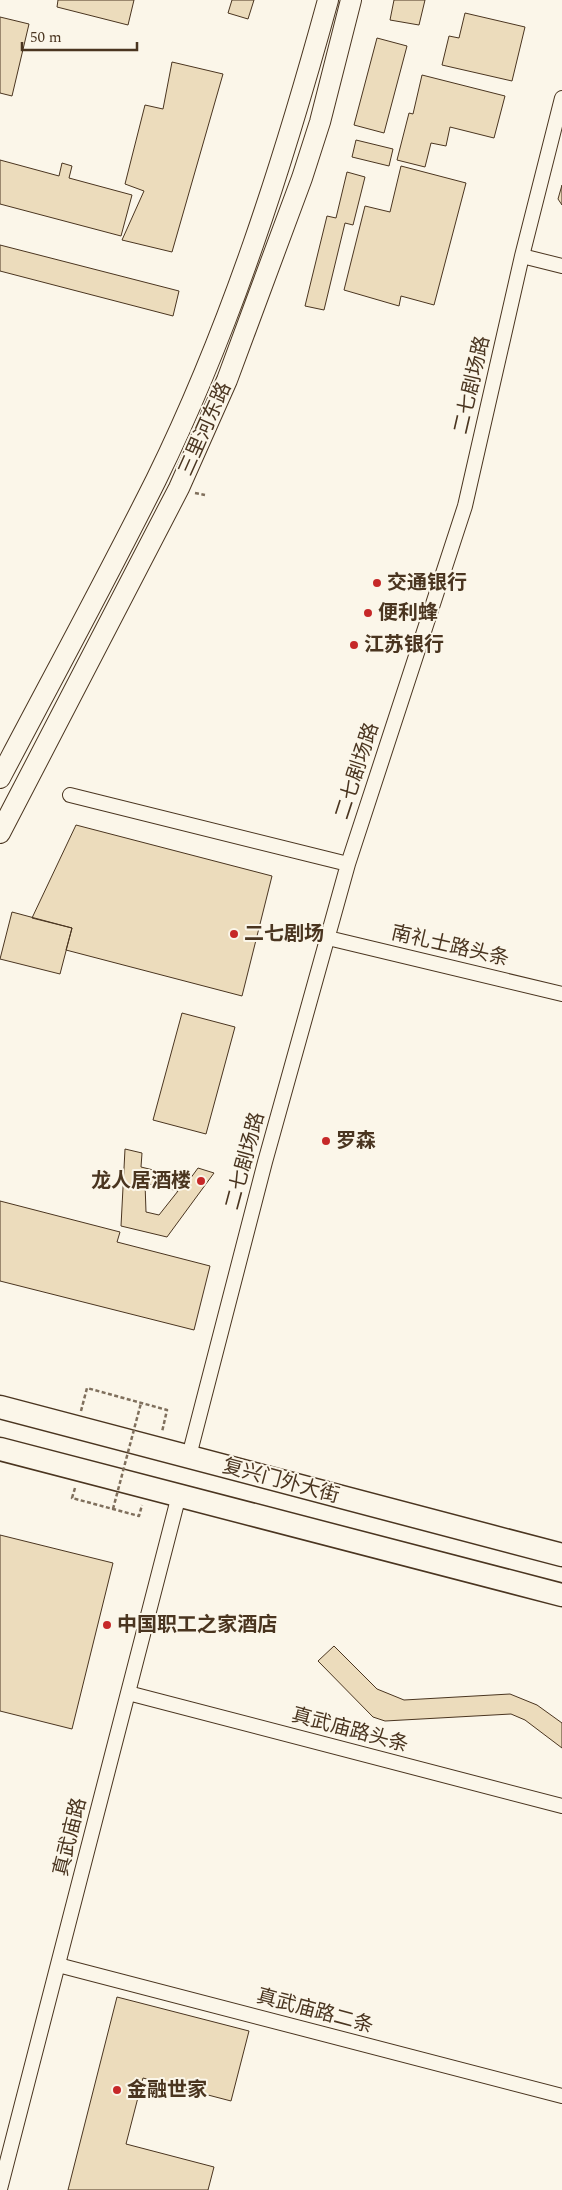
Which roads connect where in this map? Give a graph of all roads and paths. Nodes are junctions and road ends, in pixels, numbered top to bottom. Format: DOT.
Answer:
graph roads {
  1 [pos="328,0"];
  2 [pos="351,0"];
  3 [pos="562,98"];
  4 [pos="522,256"];
  5 [pos="562,266"];
  6 [pos="0,778"];
  7 [pos="70,794"];
  8 [pos="0,834"];
  9 [pos="348,864"];
  10 [pos="328,938"];
  11 [pos="562,994"];
  12 [pos="87,1388"];
  13 [pos="141,1403"];
  14 [pos="0,1407"];
  15 [pos="158,1448"];
  16 [pos="0,1449"];
  17 [pos="189,1456"];
  18 [pos="179,1495"];
  19 [pos="72,1498"];
  20 [pos="113,1509"];
  21 [pos="140,1516"];
  22 [pos="562,1555"];
  23 [pos="562,1595"];
  24 [pos="128,1693"];
  25 [pos="562,1806"];
  26 [pos="58,1965"];
  27 [pos="562,2096"];
  28 [pos="0,2189"];
  1 -- 6 [label="main road, 三里河东路"];
  2 -- 8 [label="main road, 三里河东路"];
  3 -- 4 [label="street, 二七剧场路"];
  4 -- 5 [label="street"];
  4 -- 9 [label="street, 二七剧场路"];
  7 -- 9 [label="street"];
  9 -- 10 [label="street, 二七剧场路"];
  10 -- 11 [label="street, 南礼士路头条"];
  10 -- 17 [label="street, 二七剧场路"];
  12 -- 13 [label="path"];
  13 -- 15 [label="path"];
  13 -- 20 [label="path, bridge"];
  14 -- 15 [label="highway, 复兴门外大街"];
  15 -- 17 [label="highway, 复兴门外大街"];
  16 -- 18 [label="highway, 复兴门外大街"];
  17 -- 22 [label="highway, 复兴门外大街"];
  18 -- 23 [label="highway, 复兴门外大街"];
  18 -- 24 [label="street, 真武庙路"];
  19 -- 20 [label="path"];
  20 -- 21 [label="path"];
  24 -- 25 [label="street, 真武庙路头条"];
  24 -- 26 [label="street, 真武庙路"];
  26 -- 27 [label="street, 真武庙路二条"];
  26 -- 28 [label="street, 真武庙路"];
}
